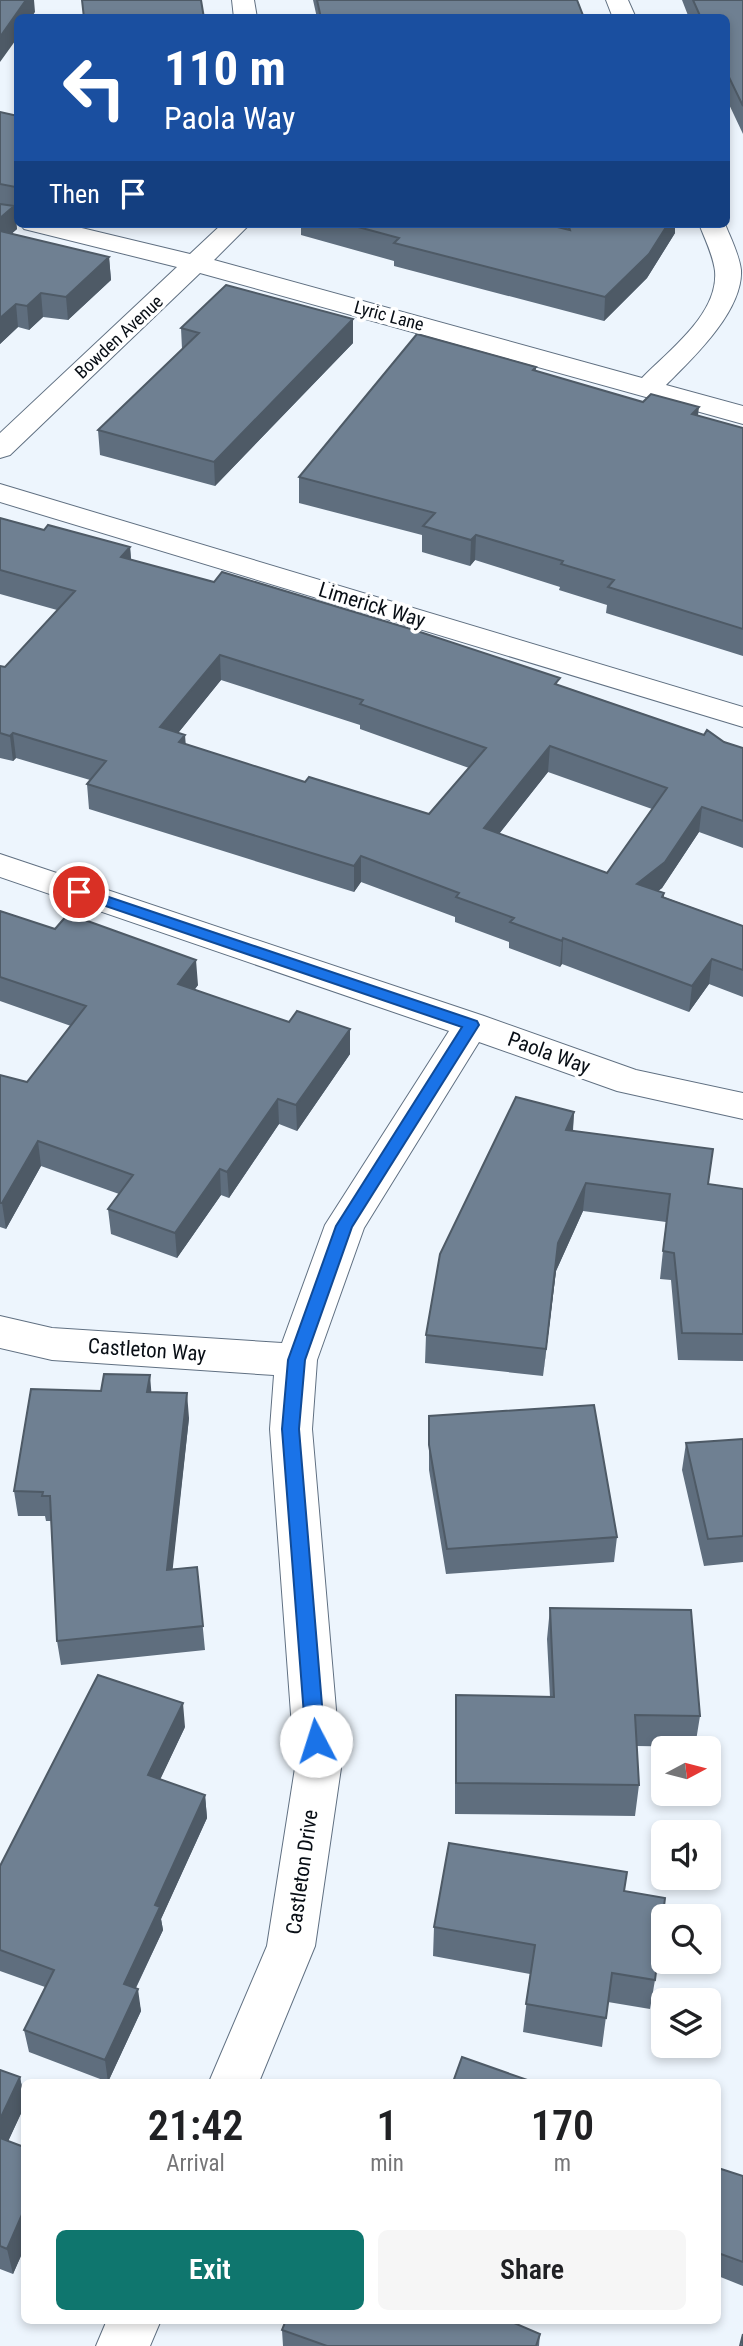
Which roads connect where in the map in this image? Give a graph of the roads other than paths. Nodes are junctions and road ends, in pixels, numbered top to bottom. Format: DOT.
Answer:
graph roads {
  1 [pos="49,228"];
  2 [pos="233,228"];
  3 [pos="714,228"];
  4 [pos="197,264"];
  5 [pos="648,388"];
  6 [pos="743,415"];
  7 [pos="0,449"];
  8 [pos="0,493"];
  9 [pos="743,717"];
  10 [pos="0,865"];
  11 [pos="471,1025"];
  12 [pos="743,1106"];
  13 [pos="0,1332"];
  14 [pos="296,1360"];
  15 [pos="235,2079"];
  16 [pos="132,2324"];
  17 [pos="123,2346"];
  1 -- 4 [label="street, Lyric Lane"];
  2 -- 4 [label="street, Bowden Avenue"];
  3 -- 5 [label="street"];
  4 -- 5 [label="street, Lyric Lane"];
  4 -- 7 [label="street, Bowden Avenue"];
  5 -- 6 [label="street, Lyric Lane"];
  8 -- 9 [label="street, Limerick Way"];
  10 -- 11 [label="street, Paola Way"];
  11 -- 12 [label="street, Paola Way"];
  11 -- 14 [label="street, Castleton Drive"];
  13 -- 14 [label="street, Castleton Way"];
  14 -- 15 [label="street, Castleton Drive"];
  16 -- 17 [label="street"];
}
